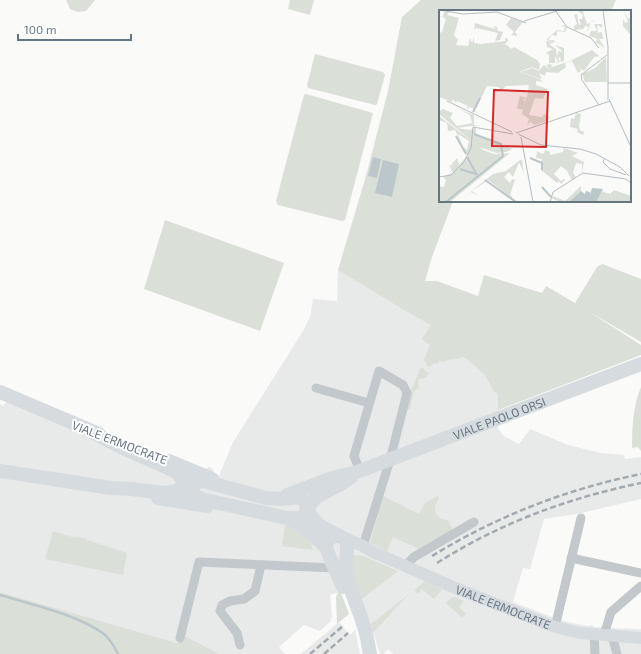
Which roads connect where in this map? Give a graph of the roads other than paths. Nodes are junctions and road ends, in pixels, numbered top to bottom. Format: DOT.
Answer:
graph roads {
  1 [pos="641,364"];
  2 [pos="316,388"];
  3 [pos="0,392"];
  4 [pos="369,403"];
  5 [pos="90,431"];
  6 [pos="390,460"];
  7 [pos="0,471"];
  8 [pos="359,472"];
  9 [pos="214,484"];
  10 [pos="181,489"];
  11 [pos="240,492"];
  12 [pos="274,498"];
  13 [pos="212,501"];
  14 [pos="242,509"];
  15 [pos="308,509"];
  16 [pos="287,518"];
  17 [pos="581,518"];
  18 [pos="474,522"];
  19 [pos="367,549"];
  20 [pos="338,550"];
  21 [pos="571,558"];
  22 [pos="261,565"];
  23 [pos="405,566"];
  24 [pos="641,573"];
  25 [pos="641,586"];
  26 [pos="555,627"];
  27 [pos="603,635"];
  28 [pos="180,638"];
  29 [pos="641,638"];
  30 [pos="240,645"];
  31 [pos="363,654"];
  32 [pos="370,654"];
  33 [pos="595,654"];
  34 [pos="617,654"];
  1 -- 6 [label="main road, VIALE PAOLO ORSI"];
  2 -- 4 [label="street"];
  3 -- 5 [label="main road, VIALE ERMOCRATE"];
  4 -- 6 [label="street"];
  4 -- 8 [label="street"];
  5 -- 10 [label="main road"];
  5 -- 11 [label="main road, VIALE ERMOCRATE"];
  6 -- 8 [label="main road, VIALE PAOLO ORSI"];
  6 -- 19 [label="street"];
  7 -- 10 [label="main road"];
  8 -- 12 [label="main road"];
  8 -- 15 [label="main road"];
  9 -- 10 [label="main road"];
  9 -- 11 [label="main road"];
  9 -- 13 [label="main road"];
  10 -- 13 [label="main road"];
  10 -- 14 [label="main road"];
  11 -- 12 [label="main road"];
  12 -- 15 [label="main road"];
  13 -- 14 [label="main road"];
  14 -- 16 [label="main road"];
  15 -- 16 [label="main road"];
  15 -- 20 [label="main road"];
  16 -- 20 [label="main road"];
  17 -- 21 [label="street"];
  18 -- 23 [label="street"];
  19 -- 20 [label="main road, VIALE ERMOCRATE"];
  19 -- 20 [label="main road"];
  19 -- 23 [label="main road, VIALE ERMOCRATE"];
  20 -- 22 [label="street"];
  20 -- 31 [label="main road"];
  20 -- 32 [label="main road"];
  21 -- 24 [label="street"];
  21 -- 26 [label="street"];
  22 -- 28 [label="street"];
  22 -- 30 [label="street"];
  23 -- 26 [label="main road, VIALE ERMOCRATE"];
  25 -- 27 [label="street"];
  26 -- 27 [label="main road, VIALE ERMOCRATE"];
  27 -- 29 [label="main road, VIALE ERMOCRATE"];
  27 -- 33 [label="street"];
  27 -- 34 [label="street"];
}
